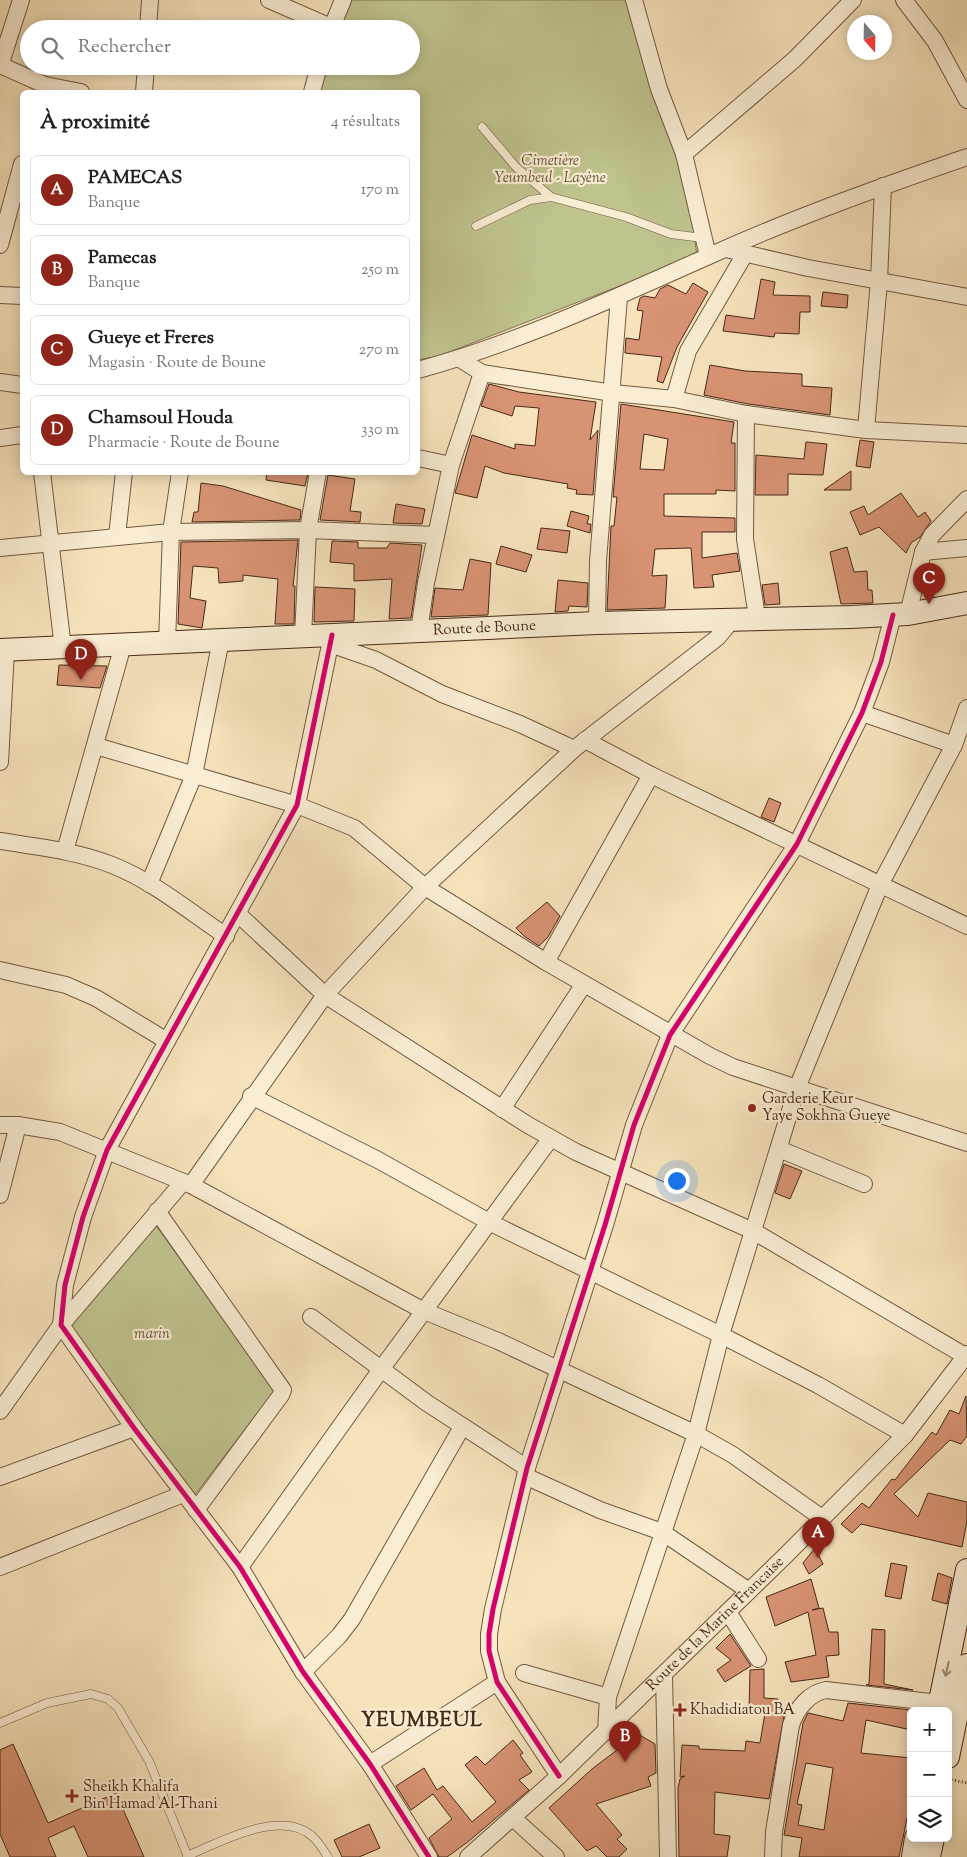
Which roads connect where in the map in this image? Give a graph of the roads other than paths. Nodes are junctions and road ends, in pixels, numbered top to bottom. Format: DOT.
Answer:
graph roads {
  1 [pos="21,0"];
  2 [pos="150,0"];
  3 [pos="269,0"];
  4 [pos="343,0"];
  5 [pos="853,0"];
  6 [pos="904,0"];
  7 [pos="635,1"];
  8 [pos="149,20"];
  9 [pos="313,20"];
  10 [pos="334,20"];
  11 [pos="0,66"];
  12 [pos="145,75"];
  13 [pos="317,75"];
  14 [pos="44,89"];
  15 [pos="144,90"];
  16 [pos="313,90"];
  17 [pos="967,100"];
  18 [pos="482,127"];
  19 [pos="684,154"];
  20 [pos="967,157"];
  21 [pos="20,171"];
  22 [pos="882,186"];
  23 [pos="551,197"];
  24 [pos="476,226"];
  25 [pos="703,238"];
  26 [pos="0,245"];
  27 [pos="726,249"];
  28 [pos="745,254"];
  29 [pos="708,256"];
  30 [pos="879,281"];
  31 [pos="0,295"];
  32 [pos="20,296"];
  33 [pos="619,297"];
  34 [pos="967,297"];
  35 [pos="460,359"];
  36 [pos="420,369"];
  37 [pos="482,373"];
  38 [pos="0,382"];
  39 [pos="20,385"];
  40 [pos="613,393"];
  41 [pos="674,399"];
  42 [pos="746,414"];
  43 [pos="866,430"];
  44 [pos="20,435"];
  45 [pos="967,435"];
  46 [pos="0,438"];
  47 [pos="420,458"];
  48 [pos="451,465"];
  49 [pos="42,475"];
  50 [pos="124,475"];
  51 [pos="180,475"];
  52 [pos="317,475"];
  53 [pos="967,499"];
  54 [pos="308,530"];
  55 [pos="171,532"];
  56 [pos="436,535"];
  57 [pos="117,536"];
  58 [pos="52,544"];
  59 [pos="0,548"];
  60 [pos="967,548"];
  61 [pos="923,552"];
  62 [pos="967,603"];
  63 [pos="901,614"];
  64 [pos="757,618"];
  65 [pos="733,619"];
  66 [pos="597,622"];
  67 [pos="419,631"];
  68 [pos="303,636"];
  69 [pos="221,640"];
  70 [pos="331,640"];
  71 [pos="167,643"];
  72 [pos="123,645"];
  73 [pos="63,648"];
  74 [pos="3,654"];
  75 [pos="967,708"];
  76 [pos="862,714"];
  77 [pos="579,744"];
  78 [pos="954,745"];
  79 [pos="96,746"];
  80 [pos="0,762"];
  81 [pos="652,774"];
  82 [pos="194,775"];
  83 [pos="298,805"];
  84 [pos="0,841"];
  85 [pos="797,844"];
  86 [pos="65,851"];
  87 [pos="149,884"];
  88 [pos="880,885"];
  89 [pos="425,887"];
  90 [pos="238,914"];
  91 [pos="967,926"];
  92 [pos="226,936"];
  93 [pos="546,962"];
  94 [pos="0,970"];
  95 [pos="584,984"];
  96 [pos="325,995"];
  97 [pos="670,1035"];
  98 [pos="167,1041"];
  99 [pos="797,1088"];
  100 [pos="251,1096"];
  101 [pos="502,1109"];
  102 [pos="0,1125"];
  103 [pos="18,1125"];
  104 [pos="551,1138"];
  105 [pos="967,1142"];
  106 [pos="779,1148"];
  107 [pos="107,1150"];
  108 [pos="621,1173"];
  109 [pos="187,1183"];
  110 [pos="864,1184"];
  111 [pos="0,1196"];
  112 [pos="157,1211"];
  113 [pos="491,1223"];
  114 [pos="753,1231"];
  115 [pos="590,1271"];
  116 [pos="424,1311"];
  117 [pos="311,1317"];
  118 [pos="61,1325"];
  119 [pos="721,1335"];
  120 [pos="967,1356"];
  121 [pos="382,1368"];
  122 [pos="559,1371"];
  123 [pos="0,1411"];
  124 [pos="462,1427"];
  125 [pos="134,1428"];
  126 [pos="696,1434"];
  127 [pos="905,1435"];
  128 [pos="526,1472"];
  129 [pos="0,1477"];
  130 [pos="183,1494"];
  131 [pos="196,1510"];
  132 [pos="822,1518"];
  133 [pos="662,1532"];
  134 [pos="0,1567"];
  135 [pos="240,1567"];
  136 [pos="967,1570"];
  137 [pos="749,1591"];
  138 [pos="728,1612"];
  139 [pos="758,1659"];
  140 [pos="967,1665"];
  141 [pos="303,1672"];
  142 [pos="524,1673"];
  143 [pos="664,1676"];
  144 [pos="497,1682"];
  145 [pos="608,1698"];
  146 [pos="938,1707"];
  147 [pos="0,1723"];
  148 [pos="606,1731"];
  149 [pos="949,1752"];
  150 [pos="370,1764"];
  151 [pos="559,1776"];
  152 [pos="513,1818"];
  153 [pos="915,1842"];
  154 [pos="932,1842"];
  155 [pos="187,1856"];
  156 [pos="328,1857"];
  157 [pos="429,1857"];
  158 [pos="468,1857"];
  159 [pos="556,1857"];
  160 [pos="668,1857"];
  161 [pos="773,1857"];
  162 [pos="913,1857"];
  163 [pos="929,1857"];
  1 -- 11 [label="street"];
  2 -- 8 [label="street"];
  3 -- 9 [label="street"];
  4 -- 10 [label="street"];
  5 -- 19 [label="street"];
  6 -- 17 [label="street"];
  7 -- 19 [label="street"];
  11 -- 14 [label="street"];
  12 -- 15 [label="street"];
  13 -- 16 [label="street"];
  18 -- 23 [label="lane"];
  19 -- 25 [label="street"];
  20 -- 22 [label="street"];
  21 -- 26 [label="street"];
  22 -- 27 [label="street"];
  22 -- 30 [label="street"];
  23 -- 24 [label="lane"];
  23 -- 25 [label="lane"];
  25 -- 29 [label="street"];
  27 -- 28 [label="street"];
  27 -- 29 [label="street"];
  28 -- 30 [label="street"];
  28 -- 41 [label="street"];
  29 -- 33 [label="street"];
  30 -- 34 [label="street"];
  30 -- 43 [label="street"];
  31 -- 32 [label="street"];
  33 -- 35 [label="street"];
  33 -- 40 [label="street"];
  35 -- 36 [label="street"];
  35 -- 37 [label="street"];
  37 -- 40 [label="street"];
  37 -- 48 [label="street"];
  38 -- 39 [label="street"];
  40 -- 41 [label="street"];
  40 -- 66 [label="street"];
  41 -- 42 [label="street"];
  42 -- 43 [label="street"];
  42 -- 64 [label="street"];
  43 -- 45 [label="street"];
  44 -- 46 [label="street"];
  47 -- 48 [label="street"];
  48 -- 56 [label="street"];
  49 -- 58 [label="street"];
  50 -- 57 [label="street"];
  51 -- 55 [label="street"];
  52 -- 54 [label="street"];
  53 -- 61 [label="street"];
  54 -- 55 [label="street"];
  54 -- 56 [label="street"];
  54 -- 68 [label="street"];
  55 -- 57 [label="street"];
  55 -- 71 [label="street"];
  56 -- 67 [label="street"];
  57 -- 58 [label="street"];
  58 -- 59 [label="street"];
  58 -- 73 [label="street"];
  60 -- 61 [label="street"];
  61 -- 63 [label="street"];
  62 -- 63 [label="street, Route de Boune"];
  63 -- 64 [label="street, Route de Boune"];
  63 -- 76 [label="street"];
  64 -- 65 [label="street, Route de Boune"];
  65 -- 66 [label="street, Route de Boune"];
  65 -- 77 [label="street"];
  66 -- 67 [label="street, Route de Boune"];
  67 -- 70 [label="street, Route de Boune"];
  68 -- 69 [label="street, Route de Boune"];
  68 -- 70 [label="street, Route de Boune"];
  69 -- 71 [label="street, Route de Boune"];
  69 -- 82 [label="street"];
  70 -- 77 [label="street"];
  70 -- 83 [label="street"];
  71 -- 72 [label="street, Route de Boune"];
  72 -- 73 [label="street, Route de Boune"];
  72 -- 79 [label="street"];
  73 -- 74 [label="street, Route de Boune"];
  74 -- 80 [label="street"];
  75 -- 78 [label="street"];
  76 -- 78 [label="street"];
  76 -- 85 [label="street"];
  77 -- 81 [label="street"];
  77 -- 89 [label="street"];
  78 -- 88 [label="street"];
  79 -- 82 [label="street"];
  79 -- 86 [label="street"];
  81 -- 85 [label="street"];
  81 -- 93 [label="street"];
  82 -- 83 [label="street"];
  82 -- 87 [label="street"];
  83 -- 89 [label="street"];
  83 -- 90 [label="street"];
  84 -- 86 [label="street"];
  85 -- 88 [label="street"];
  85 -- 97 [label="street"];
  86 -- 87 [label="street"];
  87 -- 92 [label="street"];
  88 -- 91 [label="street"];
  88 -- 99 [label="street"];
  89 -- 93 [label="street"];
  89 -- 96 [label="street"];
  90 -- 92 [label="street"];
  90 -- 96 [label="street"];
  92 -- 98 [label="street"];
  93 -- 95 [label="street"];
  94 -- 98 [label="street"];
  95 -- 97 [label="street"];
  95 -- 101 [label="street"];
  96 -- 100 [label="street"];
  96 -- 101 [label="street"];
  97 -- 99 [label="street"];
  97 -- 108 [label="street"];
  98 -- 107 [label="street"];
  99 -- 105 [label="street"];
  99 -- 106 [label="street"];
  100 -- 109 [label="street"];
  100 -- 113 [label="street"];
  101 -- 104 [label="street"];
  102 -- 103 [label="street"];
  103 -- 107 [label="street"];
  103 -- 111 [label="street"];
  104 -- 108 [label="street"];
  104 -- 113 [label="street"];
  106 -- 110 [label="street"];
  106 -- 114 [label="street"];
  107 -- 109 [label="street"];
  107 -- 118 [label="street"];
  108 -- 114 [label="street"];
  108 -- 115 [label="street"];
  109 -- 112 [label="street"];
  109 -- 116 [label="street"];
  112 -- 118 [label="street"];
  112 -- 131 [label="street"];
  113 -- 115 [label="street"];
  113 -- 116 [label="street"];
  114 -- 119 [label="street"];
  114 -- 120 [label="street"];
  115 -- 119 [label="street"];
  115 -- 122 [label="street"];
  116 -- 121 [label="street"];
  116 -- 122 [label="street"];
  117 -- 121 [label="street"];
  118 -- 123 [label="street"];
  118 -- 125 [label="street"];
  119 -- 126 [label="street"];
  119 -- 127 [label="street"];
  120 -- 127 [label="street, Route de la Marine Francaise"];
  121 -- 124 [label="street"];
  121 -- 135 [label="street"];
  122 -- 126 [label="street"];
  122 -- 128 [label="street"];
  124 -- 128 [label="street"];
  124 -- 141 [label="street"];
  125 -- 129 [label="street"];
  125 -- 130 [label="street"];
  126 -- 132 [label="street"];
  126 -- 133 [label="street"];
  127 -- 132 [label="street, Route de la Marine Francaise"];
  128 -- 133 [label="street"];
  128 -- 144 [label="street"];
  130 -- 131 [label="street"];
  130 -- 134 [label="street"];
  131 -- 135 [label="street"];
  132 -- 137 [label="street, Route de la Marine Francaise"];
  133 -- 137 [label="street"];
  133 -- 145 [label="street"];
  135 -- 141 [label="street"];
  136 -- 146 [label="street, one-way"];
  137 -- 138 [label="street, Route de la Marine Francaise"];
  138 -- 139 [label="street"];
  138 -- 143 [label="street, Route de la Marine Francaise"];
  140 -- 149 [label="street"];
  141 -- 150 [label="street"];
  142 -- 145 [label="street"];
  143 -- 148 [label="street, Route de la Marine Francaise"];
  143 -- 160 [label="street"];
  144 -- 150 [label="street"];
  144 -- 151 [label="street"];
  145 -- 148 [label="street"];
  146 -- 161 [label="street"];
  147 -- 155 [label="lane"];
  148 -- 151 [label="street, Route de la Marine Francaise"];
  150 -- 157 [label="street"];
  151 -- 152 [label="street, Route de la Marine Francaise"];
  152 -- 158 [label="street, Route de la Marine Francaise"];
  152 -- 159 [label="street"];
  153 -- 162 [label="street"];
  154 -- 163 [label="street"];
  155 -- 156 [label="lane"];
}
